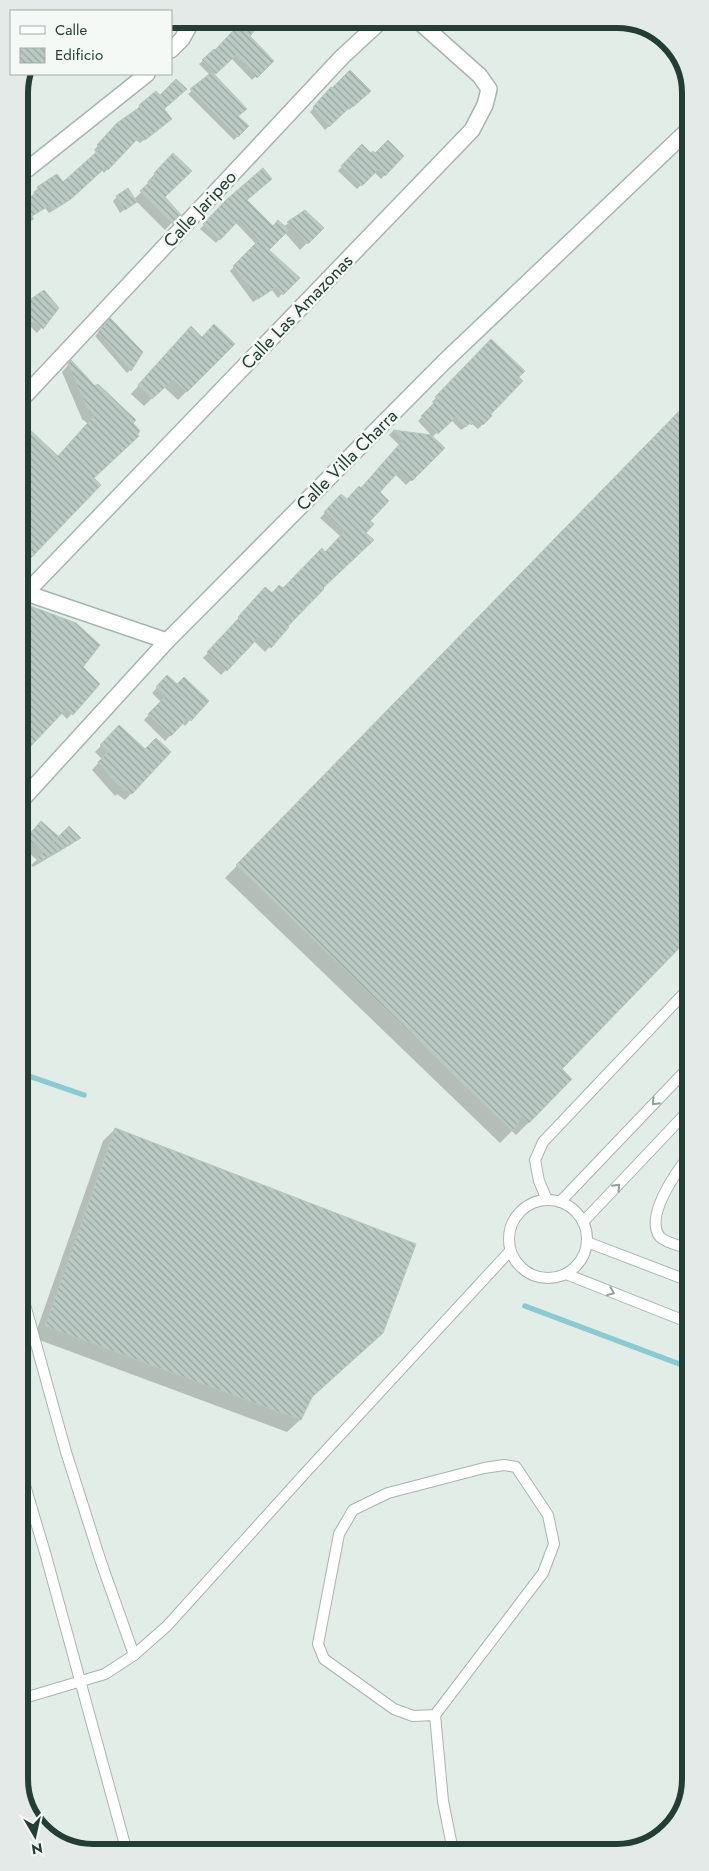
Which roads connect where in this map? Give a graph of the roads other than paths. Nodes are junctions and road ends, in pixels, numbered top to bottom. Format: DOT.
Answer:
graph roads {
  1 [pos="188,28"];
  2 [pos="373,28"];
  3 [pos="426,28"];
  4 [pos="172,49"];
  5 [pos="146,75"];
  6 [pos="682,136"];
  7 [pos="28,169"];
  8 [pos="28,392"];
  9 [pos="28,588"];
  10 [pos="28,596"];
  11 [pos="167,641"];
  12 [pos="28,793"];
  13 [pos="682,995"];
  14 [pos="682,1074"];
  15 [pos="682,1117"];
  16 [pos="682,1165"];
  17 [pos="547,1200"];
  18 [pos="560,1202"];
  19 [pos="583,1222"];
  20 [pos="587,1242"];
  21 [pos="682,1246"];
  22 [pos="510,1251"];
  23 [pos="566,1274"];
  24 [pos="682,1279"];
  25 [pos="28,1315"];
  26 [pos="682,1320"];
  27 [pos="28,1496"];
  28 [pos="134,1655"];
  29 [pos="79,1682"];
  30 [pos="28,1697"];
  31 [pos="435,1715"];
  32 [pos="124,1843"];
  33 [pos="452,1844"];
  1 -- 4 [label="street"];
  2 -- 8 [label="street, Calle Jaripeo"];
  3 -- 9 [label="street, Calle Las Amazonas"];
  5 -- 7 [label="street"];
  6 -- 11 [label="street, Calle Villa Charra"];
  10 -- 11 [label="street"];
  11 -- 12 [label="street, Calle Villa Charra"];
  13 -- 17 [label="lane"];
  14 -- 18 [label="lane, one-way"];
  19 -- 15 [label="lane, one-way"];
  16 -- 21 [label="lane"];
  17 -- 18 [label="lane"];
  17 -- 22 [label="lane"];
  18 -- 19 [label="lane"];
  19 -- 20 [label="lane"];
  20 -- 23 [label="lane"];
  20 -- 24 [label="lane"];
  22 -- 23 [label="lane"];
  22 -- 28 [label="lane"];
  23 -- 26 [label="lane, one-way"];
  25 -- 28 [label="lane"];
  27 -- 29 [label="lane"];
  28 -- 29 [label="lane"];
  29 -- 30 [label="lane"];
  29 -- 32 [label="lane"];
  31 -- 31 [label="lane"];
  31 -- 33 [label="lane"];
}
